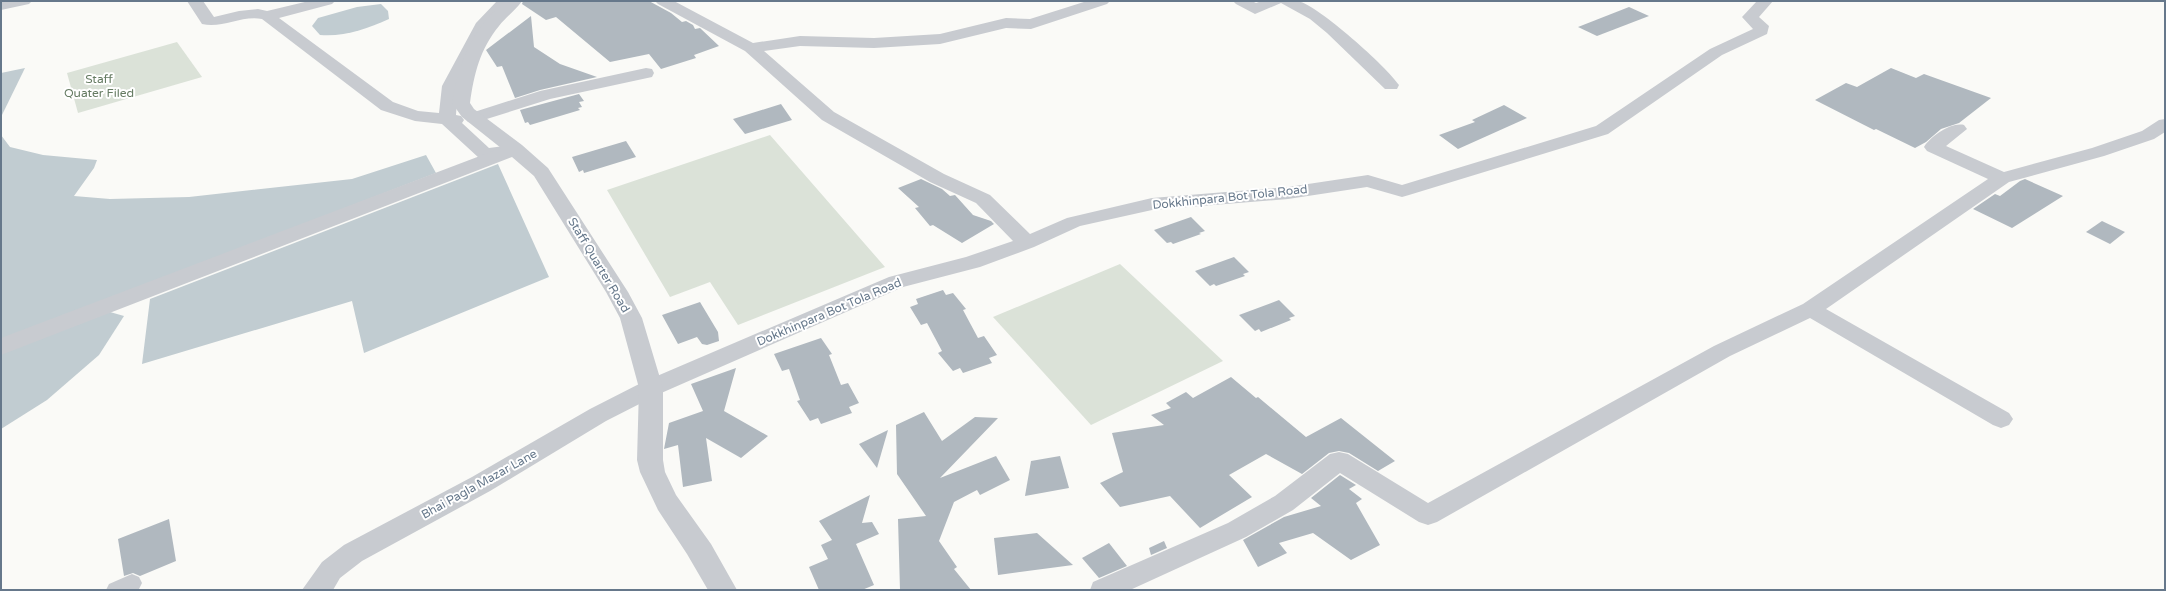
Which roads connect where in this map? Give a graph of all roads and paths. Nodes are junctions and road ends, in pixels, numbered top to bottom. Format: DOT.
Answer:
graph roads {
  1 [pos="24,1"];
  2 [pos="194,1"];
  3 [pos="327,1"];
  4 [pos="505,1"];
  5 [pos="514,1"];
  6 [pos="663,1"];
  7 [pos="1102,1"];
  8 [pos="1241,1"];
  9 [pos="1275,1"];
  10 [pos="1287,1"];
  11 [pos="1765,1"];
  12 [pos="1,5"];
  13 [pos="267,16"];
  14 [pos="750,48"];
  15 [pos="646,73"];
  16 [pos="1391,85"];
  17 [pos="458,119"];
  18 [pos="2165,124"];
  19 [pos="1958,129"];
  20 [pos="515,149"];
  21 [pos="2002,178"];
  22 [pos="1027,243"];
  23 [pos="1811,309"];
  24 [pos="1,347"];
  25 [pos="651,388"];
  26 [pos="2001,420"];
  27 [pos="321,589"];
  28 [pos="723,590"];
  29 [pos="1103,590"];
  1 -- 12 [label="street"];
  2 -- 13 [label="street"];
  3 -- 13 [label="street"];
  4 -- 17 [label="street"];
  5 -- 17 [label="street, Staff Quarter Road"];
  6 -- 14 [label="street"];
  7 -- 14 [label="street"];
  8 -- 9 [label="street"];
  10 -- 16 [label="street"];
  11 -- 22 [label="street, Dokkhinpara Bot Tola Road"];
  13 -- 17 [label="street"];
  14 -- 22 [label="street"];
  15 -- 17 [label="street"];
  17 -- 20 [label="street, Staff Quarter Road"];
  18 -- 21 [label="street"];
  19 -- 21 [label="street"];
  20 -- 24 [label="street"];
  20 -- 25 [label="street, Staff Quarter Road"];
  21 -- 23 [label="street"];
  22 -- 25 [label="street, Dokkhinpara Bot Tola Road"];
  23 -- 26 [label="street"];
  23 -- 29 [label="street"];
  25 -- 27 [label="street, Bhai Pagla Mazar Lane"];
  25 -- 28 [label="street, Staff Quarter Road"];
}
